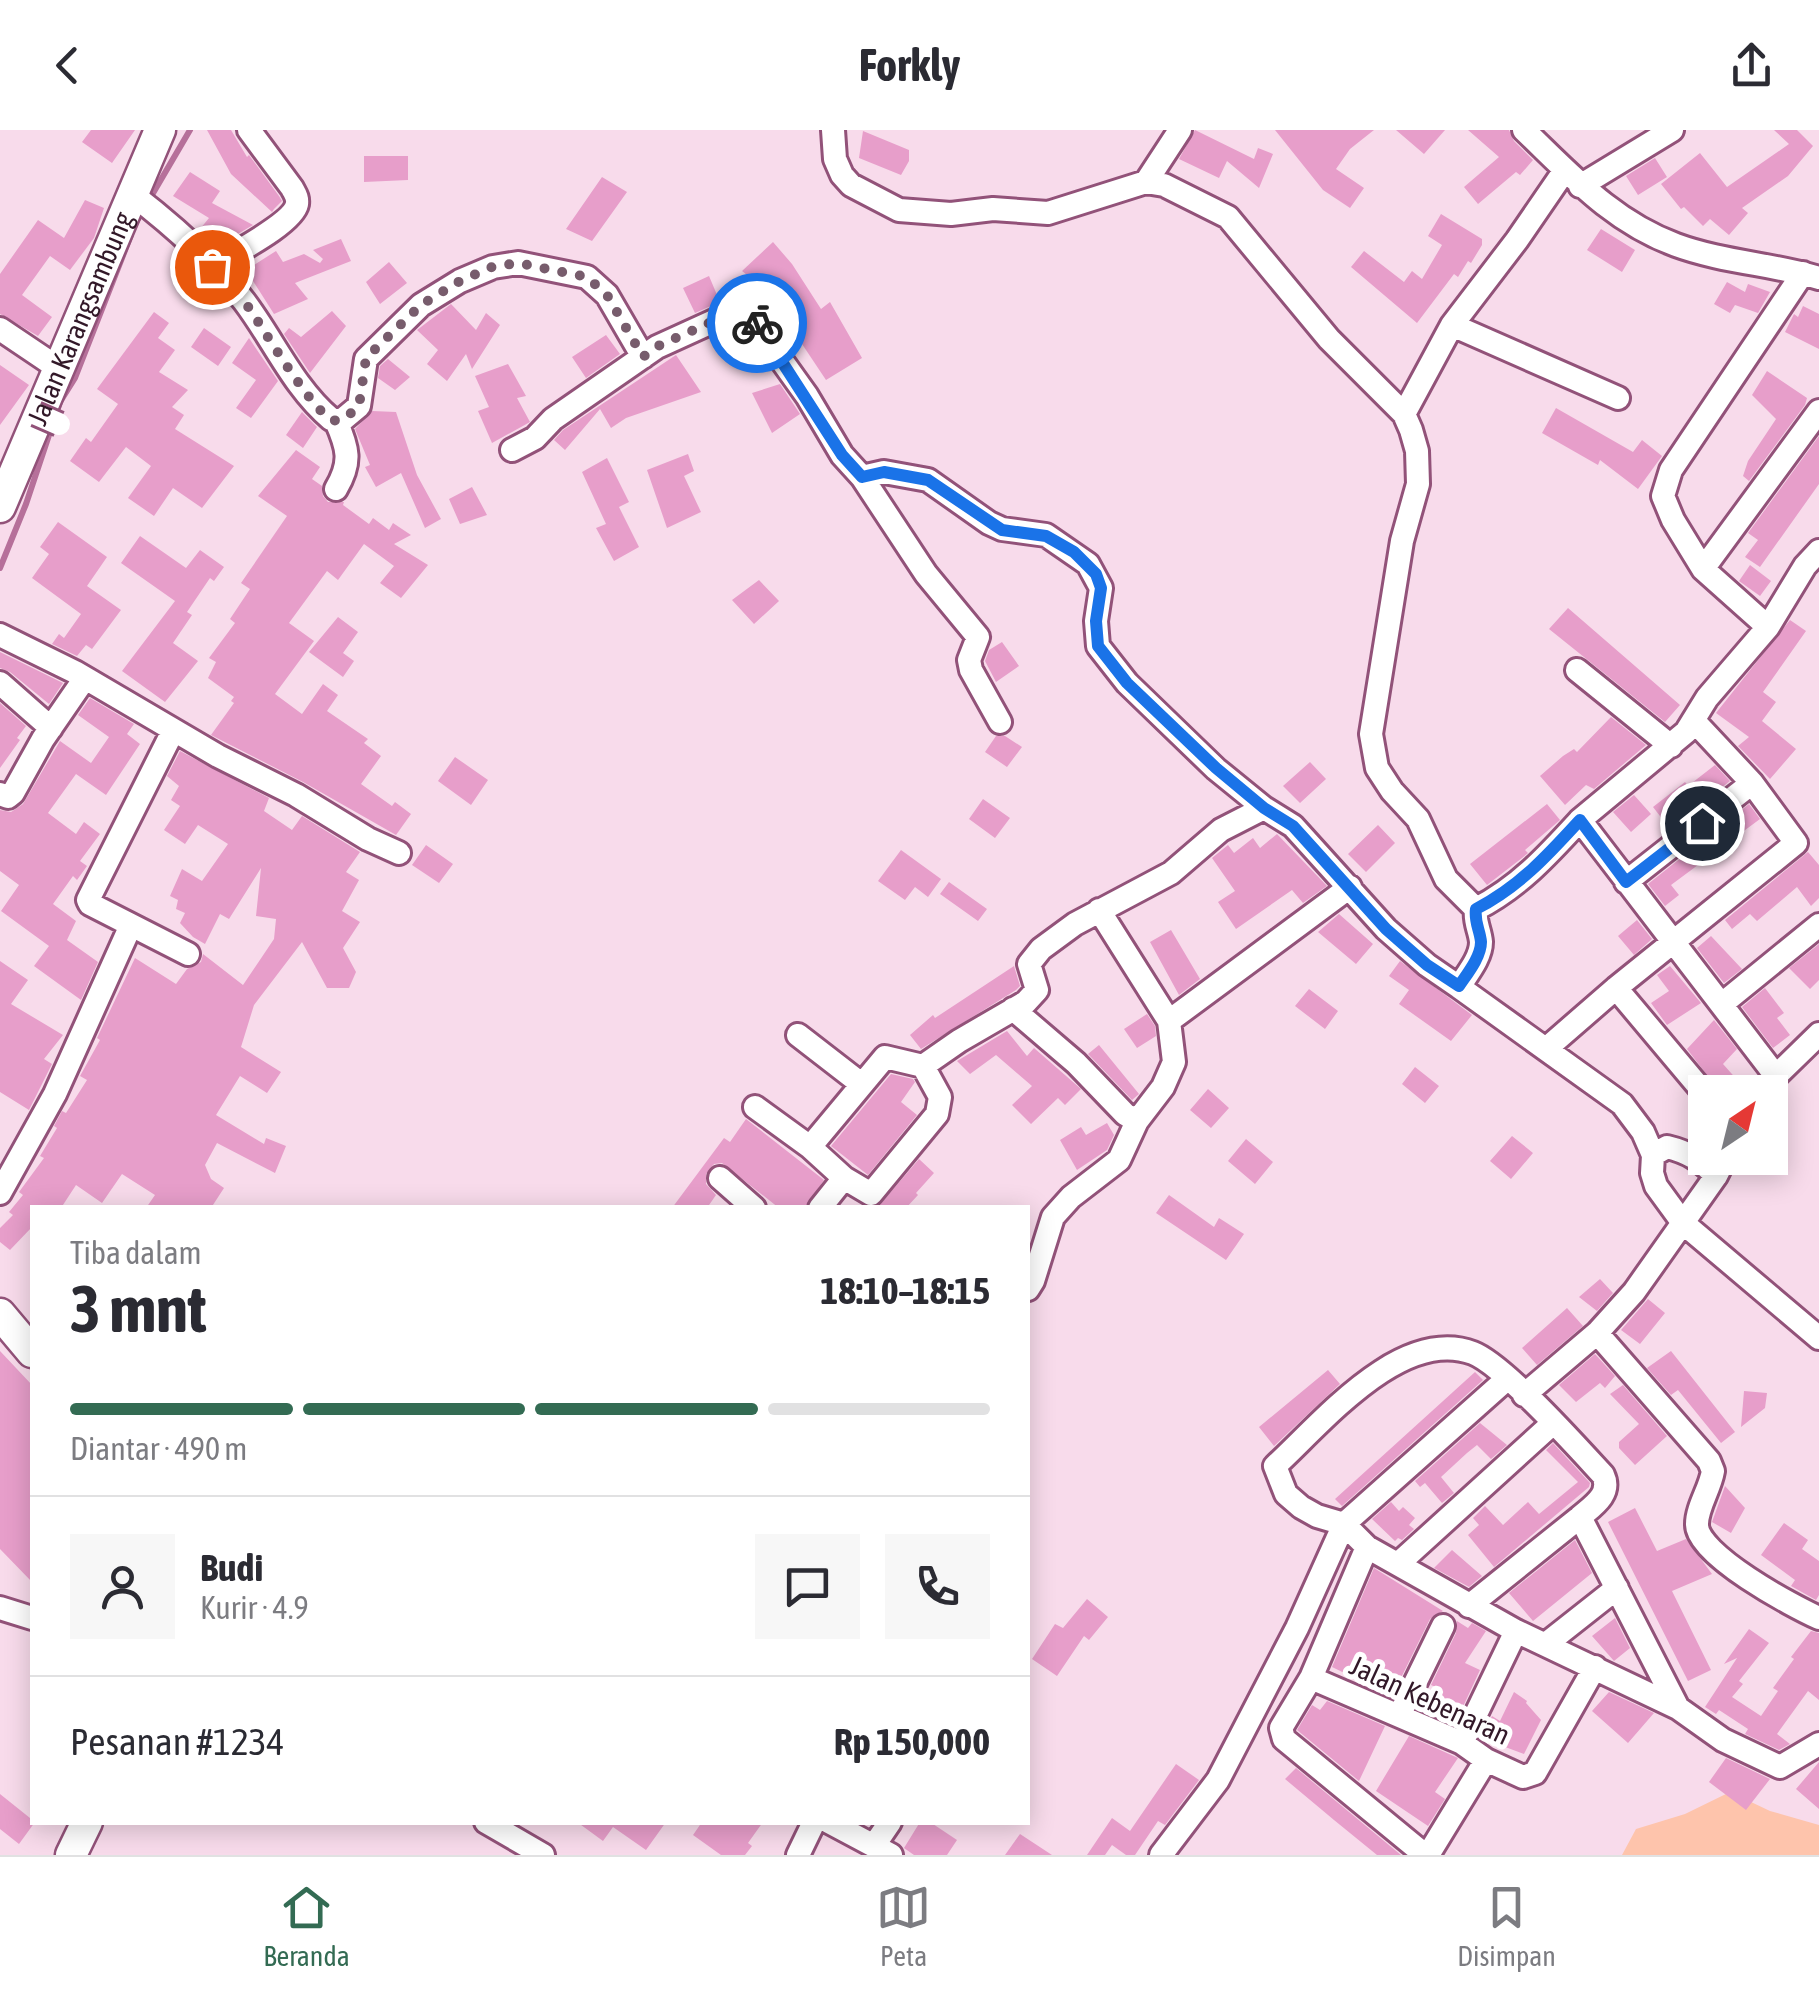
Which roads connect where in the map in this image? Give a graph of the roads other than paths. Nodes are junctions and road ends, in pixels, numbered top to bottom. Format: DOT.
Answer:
graph roads {
  1 [pos="160,130"];
  2 [pos="249,130"];
  3 [pos="832,130"];
  4 [pos="1180,130"];
  5 [pos="1524,130"];
  6 [pos="1672,130"];
  7 [pos="1572,178"];
  8 [pos="1146,182"];
  9 [pos="134,195"];
  10 [pos="212,267"];
  11 [pos="1811,276"];
  12 [pos="1452,325"];
  13 [pos="0,329"];
  14 [pos="643,357"];
  15 [pos="58,368"];
  16 [pos="1618,398"];
  17 [pos="1819,412"];
  18 [pos="1404,414"];
  19 [pos="336,420"];
  20 [pos="512,450"];
  21 [pos="862,477"];
  22 [pos="336,489"];
  23 [pos="0,507"];
  24 [pos="1819,550"];
  25 [pos="1703,569"];
  26 [pos="1768,627"];
  27 [pos="0,634"];
  28 [pos="1576,670"];
  29 [pos="85,678"];
  30 [pos="0,683"];
  31 [pos="1694,721"];
  32 [pos="1000,722"];
  33 [pos="51,728"];
  34 [pos="173,731"];
  35 [pos="1670,746"];
  36 [pos="1752,783"];
  37 [pos="0,794"];
  38 [pos="1264,808"];
  39 [pos="1580,820"];
  40 [pos="1796,843"];
  41 [pos="1819,850"];
  42 [pos="399,853"];
  43 [pos="1626,882"];
  44 [pos="1350,887"];
  45 [pos="1476,909"];
  46 [pos="1099,910"];
  47 [pos="1819,925"];
  48 [pos="131,926"];
  49 [pos="1672,943"];
  50 [pos="188,954"];
  51 [pos="1459,986"];
  52 [pos="1616,988"];
  53 [pos="1722,1004"];
  54 [pos="1013,1009"];
  55 [pos="1168,1021"];
  56 [pos="1819,1034"];
  57 [pos="798,1035"];
  58 [pos="1548,1048"];
  59 [pos="923,1066"];
  60 [pos="1689,1075"];
  61 [pos="1765,1075"];
  62 [pos="1779,1075"];
  63 [pos="860,1083"];
  64 [pos="755,1107"];
  65 [pos="1136,1121"];
  66 [pos="810,1146"];
  67 [pos="1688,1154"];
  68 [pos="1653,1155"];
  69 [pos="1715,1175"];
  70 [pos="720,1178"];
  71 [pos="844,1178"];
  72 [pos="2,1186"];
  73 [pos="751,1205"];
  74 [pos="822,1205"];
  75 [pos="1682,1223"];
  76 [pos="1030,1286"];
  77 [pos="0,1314"];
  78 [pos="1596,1333"];
  79 [pos="1819,1338"];
  80 [pos="30,1350"];
  81 [pos="1516,1386"];
  82 [pos="1552,1424"];
  83 [pos="1580,1517"];
  84 [pos="1344,1524"];
  85 [pos="1368,1547"];
  86 [pos="1399,1563"];
  87 [pos="1617,1588"];
  88 [pos="1469,1606"];
  89 [pos="0,1608"];
  90 [pos="30,1617"];
  91 [pos="1819,1618"];
  92 [pos="1443,1626"];
  93 [pos="1516,1631"];
  94 [pos="1546,1644"];
  95 [pos="1595,1667"];
  96 [pos="1311,1678"];
  97 [pos="1678,1708"];
  98 [pos="1400,1714"];
  99 [pos="1462,1743"];
  100 [pos="1819,1744"];
  101 [pos="1486,1760"];
  102 [pos="86,1825"];
  103 [pos="491,1825"];
  104 [pos="813,1825"];
  105 [pos="835,1825"];
  106 [pos="889,1825"];
  107 [pos="883,1850"];
  108 [pos="71,1855"];
  109 [pos="542,1855"];
  110 [pos="798,1855"];
  111 [pos="1162,1855"];
  112 [pos="1426,1855"];
  1 -- 9 [label="main road, Jalan Karangsambung"];
  2 -- 10 [label="street"];
  3 -- 8 [label="street"];
  4 -- 8 [label="street"];
  5 -- 7 [label="street"];
  6 -- 7 [label="street"];
  7 -- 11 [label="street"];
  7 -- 12 [label="street"];
  8 -- 18 [label="street"];
  9 -- 10 [label="street"];
  9 -- 15 [label="main road, Jalan Karangsambung"];
  10 -- 19 [label="street"];
  11 -- 25 [label="street"];
  12 -- 16 [label="street"];
  12 -- 18 [label="street"];
  13 -- 15 [label="street"];
  14 -- 19 [label="street"];
  14 -- 20 [label="street"];
  14 -- 21 [label="street"];
  15 -- 23 [label="main road, Jalan Karangsambung"];
  17 -- 25 [label="street"];
  18 -- 45 [label="street"];
  19 -- 22 [label="street"];
  21 -- 32 [label="street"];
  21 -- 38 [label="street"];
  24 -- 26 [label="street"];
  25 -- 26 [label="street"];
  26 -- 31 [label="street"];
  27 -- 29 [label="street"];
  28 -- 35 [label="street"];
  29 -- 33 [label="street"];
  29 -- 34 [label="street"];
  30 -- 33 [label="street"];
  31 -- 35 [label="street"];
  31 -- 36 [label="street"];
  33 -- 37 [label="street"];
  34 -- 42 [label="street"];
  34 -- 48 [label="street"];
  35 -- 39 [label="street"];
  36 -- 40 [label="street"];
  36 -- 43 [label="street"];
  38 -- 44 [label="street"];
  38 -- 46 [label="street"];
  39 -- 43 [label="street"];
  39 -- 45 [label="street"];
  40 -- 41 [label="street"];
  40 -- 49 [label="street"];
  43 -- 49 [label="street"];
  44 -- 51 [label="street"];
  44 -- 55 [label="street"];
  45 -- 51 [label="street"];
  46 -- 54 [label="street"];
  46 -- 55 [label="street"];
  47 -- 53 [label="street"];
  48 -- 50 [label="street"];
  48 -- 72 [label="street"];
  49 -- 52 [label="street"];
  49 -- 53 [label="street"];
  51 -- 58 [label="street"];
  52 -- 58 [label="street"];
  52 -- 60 [label="street"];
  53 -- 61 [label="street"];
  54 -- 59 [label="street"];
  54 -- 65 [label="street"];
  55 -- 65 [label="street"];
  56 -- 62 [label="street"];
  57 -- 63 [label="street"];
  58 -- 68 [label="street"];
  59 -- 63 [label="street"];
  59 -- 71 [label="street"];
  63 -- 66 [label="street"];
  64 -- 66 [label="street"];
  65 -- 76 [label="street"];
  66 -- 71 [label="street"];
  67 -- 68 [label="street"];
  68 -- 75 [label="street"];
  69 -- 75 [label="street"];
  70 -- 73 [label="street"];
  71 -- 74 [label="street"];
  75 -- 78 [label="street"];
  75 -- 79 [label="street"];
  77 -- 80 [label="main road"];
  78 -- 81 [label="street"];
  78 -- 91 [label="street"];
  81 -- 82 [label="street"];
  81 -- 84 [label="street"];
  81 -- 84 [label="street"];
  82 -- 83 [label="street"];
  82 -- 86 [label="street"];
  83 -- 87 [label="street"];
  83 -- 88 [label="street"];
  84 -- 85 [label="street"];
  84 -- 111 [label="street"];
  85 -- 86 [label="street"];
  85 -- 96 [label="street"];
  86 -- 88 [label="street"];
  87 -- 94 [label="street"];
  87 -- 97 [label="street"];
  88 -- 93 [label="street"];
  89 -- 90 [label="street"];
  92 -- 98 [label="street"];
  93 -- 94 [label="street"];
  93 -- 99 [label="street"];
  94 -- 95 [label="street"];
  95 -- 97 [label="street"];
  95 -- 101 [label="street, Jalan Kebenaran"];
  96 -- 98 [label="street, Jalan Kebenaran"];
  96 -- 112 [label="street"];
  97 -- 100 [label="street"];
  98 -- 99 [label="street, Jalan Kebenaran"];
  99 -- 101 [label="street, Jalan Kebenaran"];
  101 -- 112 [label="street"];
  102 -- 108 [label="main road"];
  103 -- 109 [label="street"];
  104 -- 110 [label="street"];
  105 -- 107 [label="street"];
  106 -- 107 [label="street"];
}
